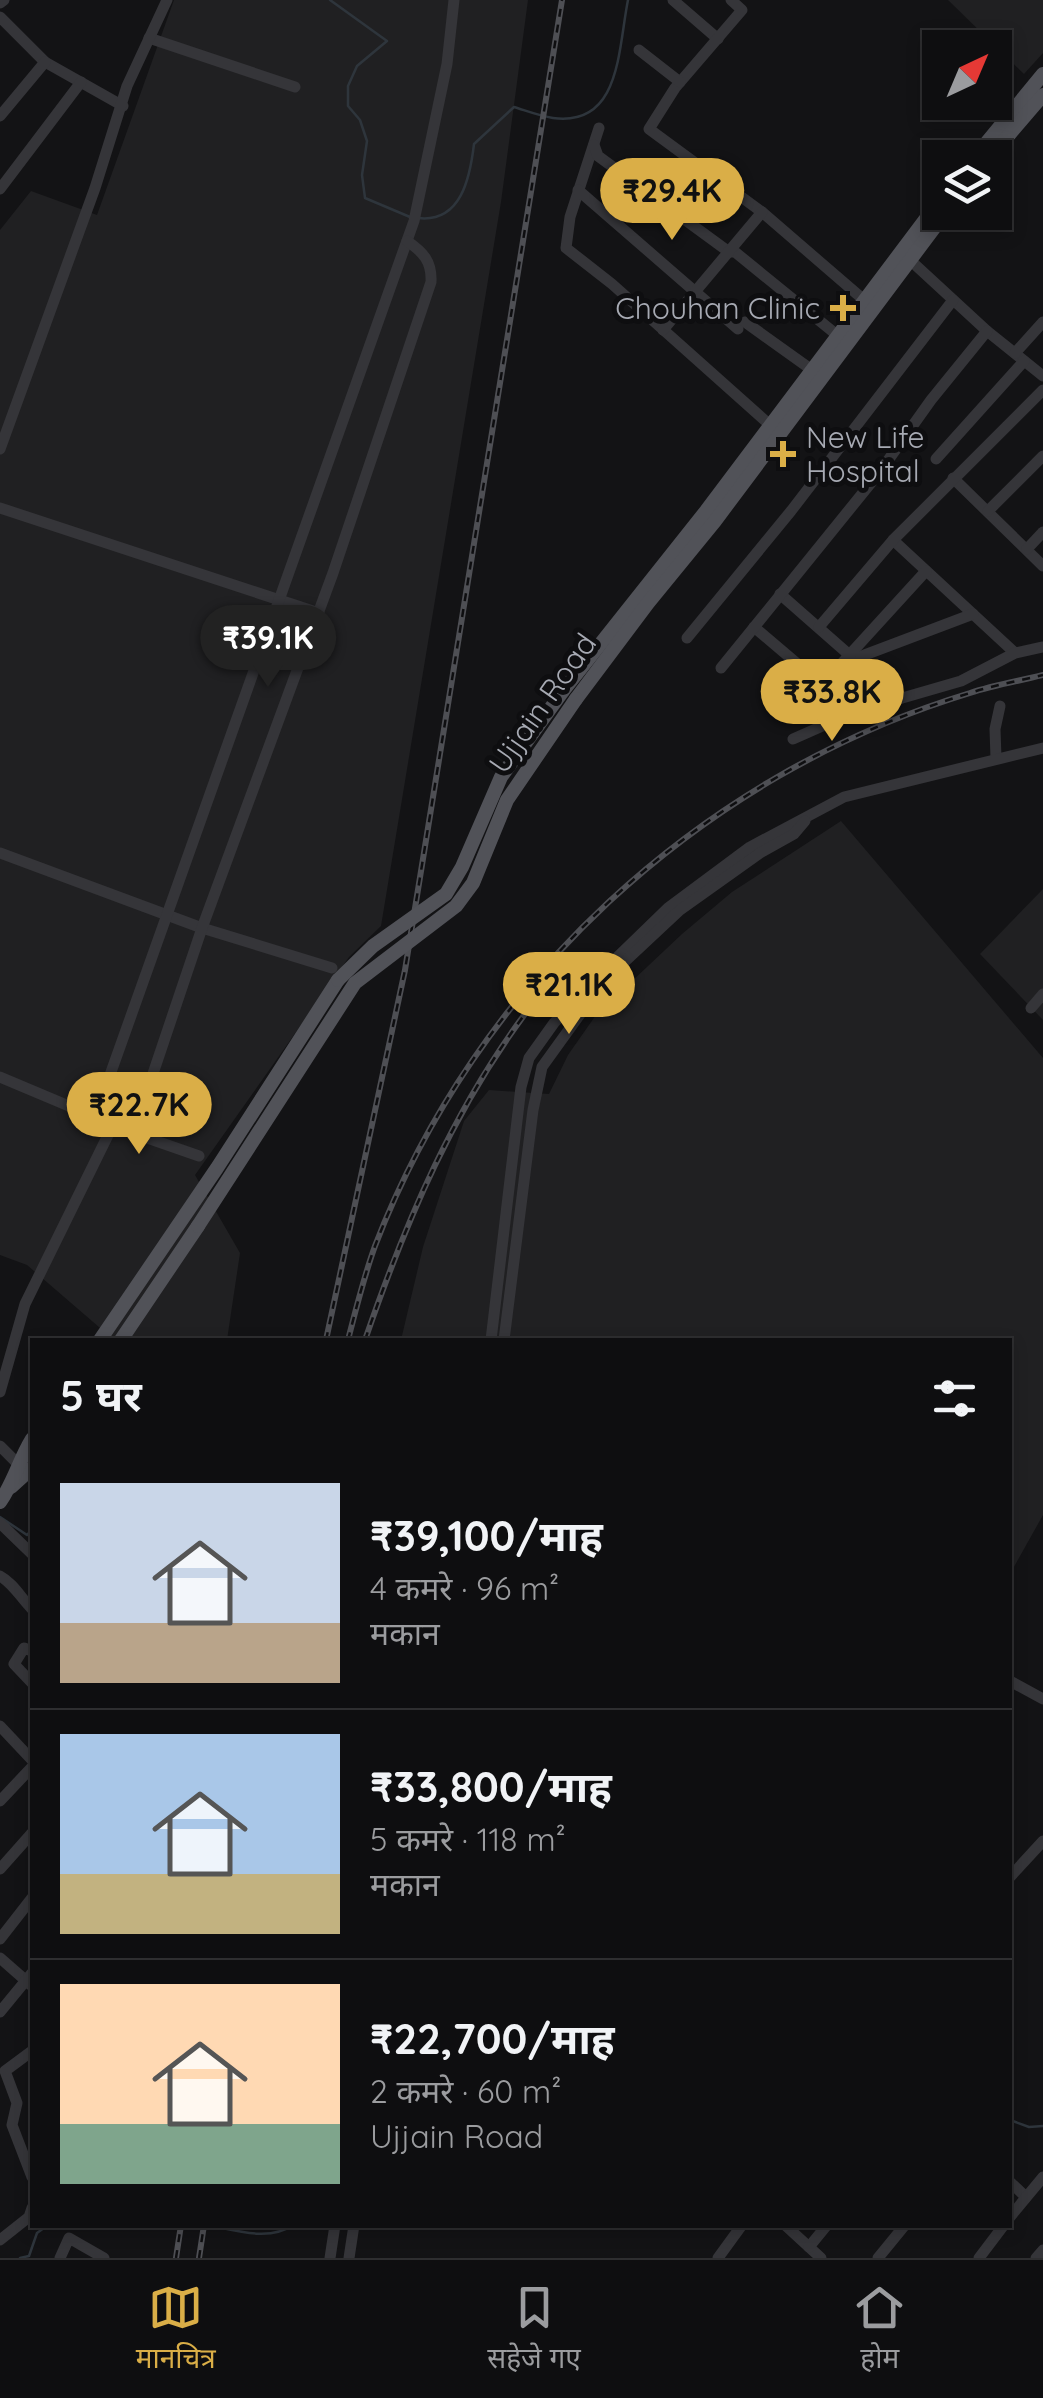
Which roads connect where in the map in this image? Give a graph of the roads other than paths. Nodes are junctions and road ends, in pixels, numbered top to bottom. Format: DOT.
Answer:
graph roads {
  1 [pos="166,0"];
  2 [pos="454,0"];
  3 [pos="673,0"];
  4 [pos="731,0"];
  5 [pos="0,16"];
  6 [pos="149,38"];
  7 [pos="718,39"];
  8 [pos="639,50"];
  9 [pos="45,62"];
  10 [pos="1043,74"];
  11 [pos="81,82"];
  12 [pos="680,82"];
  13 [pos="296,87"];
  14 [pos="1043,95"];
  15 [pos="123,106"];
  16 [pos="0,116"];
  17 [pos="599,128"];
  18 [pos="989,140"];
  19 [pos="1004,140"];
  20 [pos="594,145"];
  21 [pos="0,189"];
  22 [pos="578,190"];
  23 [pos="762,212"];
  24 [pos="922,224"];
  25 [pos="932,230"];
  26 [pos="407,240"];
  27 [pos="729,252"];
  28 [pos="910,260"];
  29 [pos="696,291"];
  30 [pos="864,300"];
  31 [pos="953,300"];
  32 [pos="1043,322"];
  33 [pos="663,330"];
  34 [pos="987,331"];
  35 [pos="837,335"];
  36 [pos="1020,357"];
  37 [pos="812,370"];
  38 [pos="1043,376"];
  39 [pos="1043,390"];
  40 [pos="770,425"];
  41 [pos="0,450"];
  42 [pos="1043,456"];
  43 [pos="936,459"];
  44 [pos="954,478"];
  45 [pos="0,508"];
  46 [pos="988,511"];
  47 [pos="1043,532"];
  48 [pos="893,540"];
  49 [pos="1027,549"];
  50 [pos="682,551"];
  51 [pos="1043,566"];
  52 [pos="926,571"];
  53 [pos="780,594"];
  54 [pos="280,599"];
  55 [pos="319,613"];
  56 [pos="973,614"];
  57 [pos="754,627"];
  58 [pos="820,627"];
  59 [pos="688,638"];
  60 [pos="1043,647"];
  61 [pos="1015,653"];
  62 [pos="849,655"];
  63 [pos="721,668"];
  64 [pos="822,685"];
  65 [pos="570,695"];
  66 [pos="1000,706"];
  67 [pos="854,712"];
  68 [pos="794,739"];
  69 [pos="1043,748"];
  70 [pos="996,758"];
  71 [pos="805,821"];
  72 [pos="0,852"];
  73 [pos="167,914"];
  74 [pos="202,928"];
  75 [pos="332,968"];
  76 [pos="1043,994"];
  77 [pos="1031,1008"];
  78 [pos="0,1077"];
  79 [pos="95,1117"];
  80 [pos="113,1125"];
  81 [pos="133,1133"];
  82 [pos="199,1156"];
  83 [pos="101,1338"];
  84 [pos="122,1338"];
  85 [pos="491,1338"];
  86 [pos="504,1338"];
  87 [pos="0,1392"];
  88 [pos="29,1444"];
  89 [pos="0,1446"];
  90 [pos="26,1468"];
  91 [pos="5,1495"];
  92 [pos="0,1523"];
  93 [pos="30,1552"];
  94 [pos="0,1576"];
  95 [pos="30,1607"];
  96 [pos="30,1650"];
  97 [pos="30,1681"];
  98 [pos="1012,1682"];
  99 [pos="1043,1699"];
  100 [pos="0,1727"];
  101 [pos="30,1758"];
  102 [pos="30,1763"];
  103 [pos="0,1801"];
  104 [pos="30,1835"];
  105 [pos="1043,1841"];
  106 [pos="0,1869"];
  107 [pos="1012,1875"];
  108 [pos="30,1901"];
  109 [pos="0,1939"];
  110 [pos="0,1958"];
  111 [pos="30,1980"];
  112 [pos="0,2012"];
  113 [pos="30,2057"];
  114 [pos="30,2172"];
  115 [pos="1043,2177"];
  116 [pos="1012,2184"];
  117 [pos="1026,2197"];
  118 [pos="30,2214"];
  119 [pos="1012,2214"];
  120 [pos="335,2228"];
  121 [pos="353,2228"];
  122 [pos="740,2228"];
  123 [pos="788,2228"];
  124 [pos="825,2228"];
  125 [pos="903,2228"];
  126 [pos="1002,2228"];
  127 [pos="0,2240"];
  128 [pos="810,2247"];
  129 [pos="1043,2250"];
  130 [pos="60,2258"];
  131 [pos="104,2258"];
  132 [pos="330,2258"];
  133 [pos="348,2258"];
  134 [pos="718,2258"];
  135 [pos="821,2258"];
  136 [pos="878,2258"];
  137 [pos="979,2258"];
  138 [pos="1036,2258"];
  1 -- 6 [label="street"];
  2 -- 26 [label="street"];
  3 -- 7 [label="street"];
  4 -- 7 [label="street"];
  5 -- 9 [label="street"];
  6 -- 13 [label="street"];
  6 -- 15 [label="street"];
  7 -- 12 [label="street"];
  8 -- 12 [label="street"];
  9 -- 11 [label="street"];
  9 -- 16 [label="street"];
  10 -- 18 [label="main road"];
  11 -- 15 [label="street"];
  11 -- 21 [label="street"];
  12 -- 23 [label="street"];
  14 -- 19 [label="main road"];
  15 -- 41 [label="street"];
  17 -- 20 [label="street"];
  20 -- 22 [label="street"];
  20 -- 27 [label="street"];
  22 -- 29 [label="street"];
  22 -- 33 [label="street"];
  23 -- 27 [label="street"];
  23 -- 30 [label="street"];
  24 -- 30 [label="main road, Ujjain Road"];
  25 -- 28 [label="main road, Ujjain Road"];
  26 -- 54 [label="street"];
  26 -- 55 [label="street"];
  27 -- 29 [label="street"];
  27 -- 35 [label="street"];
  28 -- 31 [label="street"];
  28 -- 50 [label="main road, Ujjain Road"];
  29 -- 33 [label="street"];
  29 -- 37 [label="street"];
  30 -- 35 [label="main road, Ujjain Road"];
  31 -- 34 [label="street"];
  31 -- 59 [label="street"];
  32 -- 36 [label="street"];
  33 -- 40 [label="street"];
  34 -- 36 [label="street"];
  34 -- 53 [label="street"];
  35 -- 37 [label="main road, Ujjain Road"];
  36 -- 38 [label="street"];
  36 -- 43 [label="street"];
  37 -- 40 [label="main road, Ujjain Road"];
  39 -- 44 [label="street"];
  40 -- 50 [label="main road, Ujjain Road"];
  42 -- 46 [label="street"];
  44 -- 46 [label="street"];
  44 -- 48 [label="street"];
  45 -- 54 [label="street"];
  46 -- 49 [label="street"];
  47 -- 49 [label="street"];
  48 -- 52 [label="street"];
  48 -- 58 [label="street"];
  49 -- 51 [label="street"];
  50 -- 65 [label="main road, Ujjain Road"];
  50 -- 65 [label="main road, Ujjain Road"];
  52 -- 56 [label="street"];
  52 -- 62 [label="street"];
  53 -- 57 [label="street"];
  53 -- 58 [label="street"];
  54 -- 55 [label="street"];
  54 -- 73 [label="street"];
  55 -- 74 [label="street"];
  56 -- 61 [label="street"];
  56 -- 62 [label="street"];
  57 -- 63 [label="street"];
  57 -- 64 [label="street"];
  58 -- 62 [label="street"];
  60 -- 61 [label="street"];
  61 -- 67 [label="street"];
  62 -- 64 [label="street"];
  64 -- 67 [label="street"];
  65 -- 83 [label="main road, bridge"];
  65 -- 84 [label="main road, Ujjain Road, bridge"];
  66 -- 70 [label="street"];
  67 -- 68 [label="street"];
  69 -- 70 [label="street"];
  70 -- 71 [label="street"];
  71 -- 85 [label="street"];
  71 -- 86 [label="street"];
  72 -- 73 [label="street"];
  73 -- 74 [label="street"];
  73 -- 79 [label="street"];
  74 -- 75 [label="street"];
  74 -- 81 [label="street"];
  76 -- 77 [label="street"];
  78 -- 79 [label="street"];
  79 -- 80 [label="street"];
  80 -- 81 [label="street"];
  80 -- 87 [label="street"];
  81 -- 82 [label="street"];
  88 -- 90 [label="main road"];
  89 -- 90 [label="street"];
  90 -- 91 [label="main road"];
  92 -- 93 [label="street"];
  94 -- 95 [label="street"];
  96 -- 97 [label="street"];
  98 -- 99 [label="street"];
  100 -- 101 [label="street"];
  102 -- 103 [label="street"];
  104 -- 106 [label="street"];
  105 -- 107 [label="street"];
  108 -- 109 [label="street"];
  110 -- 111 [label="street"];
  111 -- 112 [label="street"];
  113 -- 114 [label="street"];
  115 -- 117 [label="street"];
  116 -- 117 [label="street"];
  117 -- 119 [label="street"];
  118 -- 127 [label="street"];
  120 -- 132 [label="street"];
  121 -- 133 [label="street"];
  122 -- 134 [label="street"];
  123 -- 128 [label="street"];
  124 -- 128 [label="street"];
  125 -- 136 [label="street"];
  126 -- 137 [label="street"];
  128 -- 135 [label="street"];
  129 -- 138 [label="street"];
  130 -- 131 [label="street"];
}
